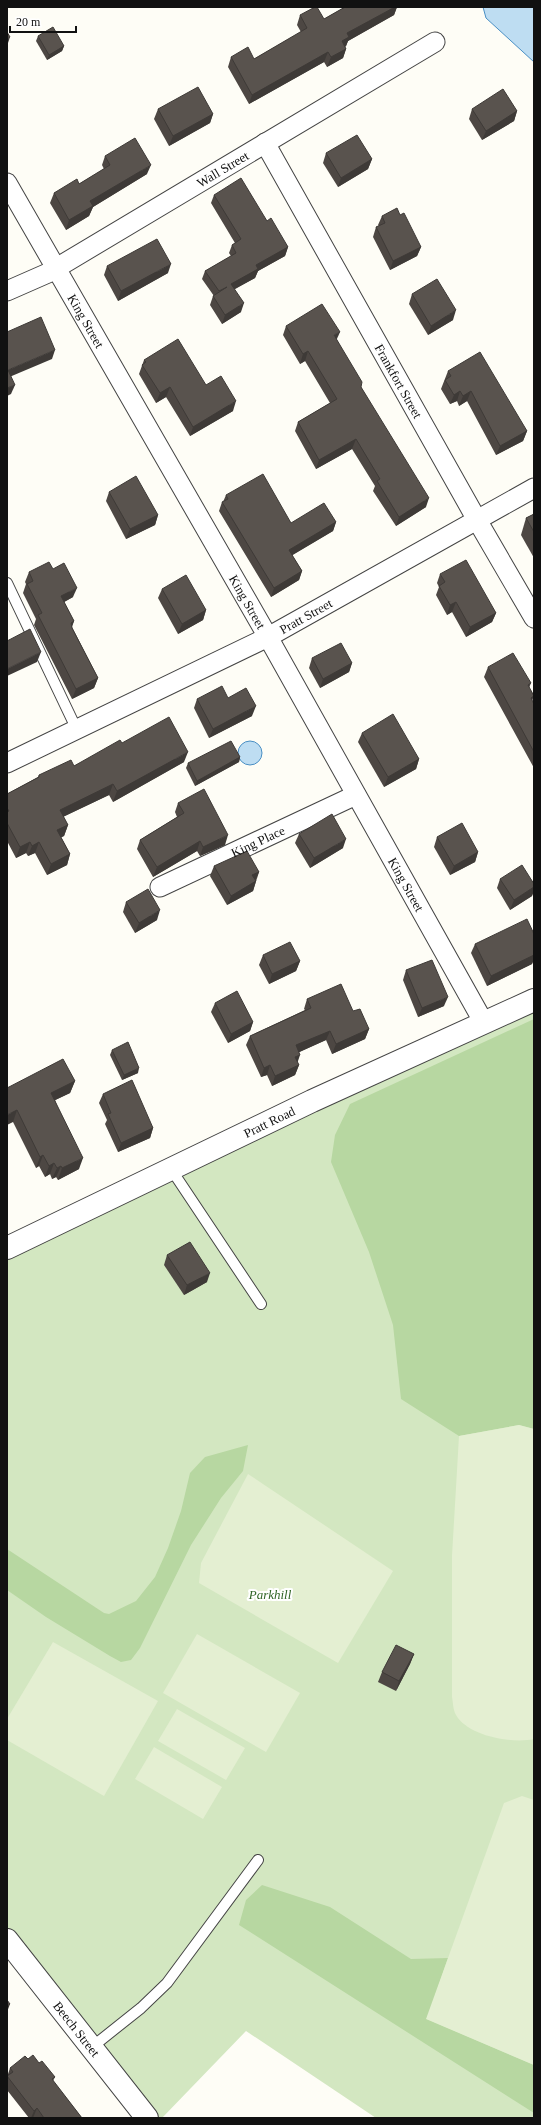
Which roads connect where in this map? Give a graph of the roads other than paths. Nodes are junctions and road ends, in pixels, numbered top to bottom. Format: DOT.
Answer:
graph roads {
  1 [pos="435,42"];
  2 [pos="265,142"];
  3 [pos="7,183"];
  4 [pos="56,268"];
  5 [pos="7,291"];
  6 [pos="534,488"];
  7 [pos="477,520"];
  8 [pos="7,583"];
  9 [pos="534,618"];
  10 [pos="268,637"];
  11 [pos="77,730"];
  12 [pos="7,763"];
  13 [pos="356,795"];
  14 [pos="160,887"];
  15 [pos="534,1000"];
  16 [pos="484,1023"];
  17 [pos="171,1169"];
  18 [pos="7,1248"];
  19 [pos="261,1304"];
  20 [pos="258,1860"];
  21 [pos="7,1940"];
  22 [pos="92,2047"];
  23 [pos="147,2118"];
  1 -- 2 [label="street, Wall Street"];
  2 -- 4 [label="street, Wall Street"];
  2 -- 7 [label="street, Frankfort Street"];
  3 -- 4 [label="street, King Street"];
  4 -- 5 [label="street, Wall Street"];
  4 -- 10 [label="street, King Street"];
  6 -- 7 [label="street, Pratt Street"];
  7 -- 9 [label="street, Frankfort Street"];
  7 -- 10 [label="street, Pratt Street"];
  8 -- 11 [label="lane"];
  10 -- 11 [label="street, Pratt Street"];
  10 -- 13 [label="street, King Street"];
  11 -- 12 [label="street, Pratt Street"];
  13 -- 14 [label="street, King Place"];
  13 -- 16 [label="street, King Street"];
  15 -- 16 [label="street, Pratt Road"];
  16 -- 17 [label="street, Pratt Road"];
  17 -- 18 [label="street, Pratt Road"];
  17 -- 19 [label="lane"];
  20 -- 22 [label="lane"];
  21 -- 22 [label="street, Beech Street"];
  22 -- 23 [label="street, Beech Street"];
}
